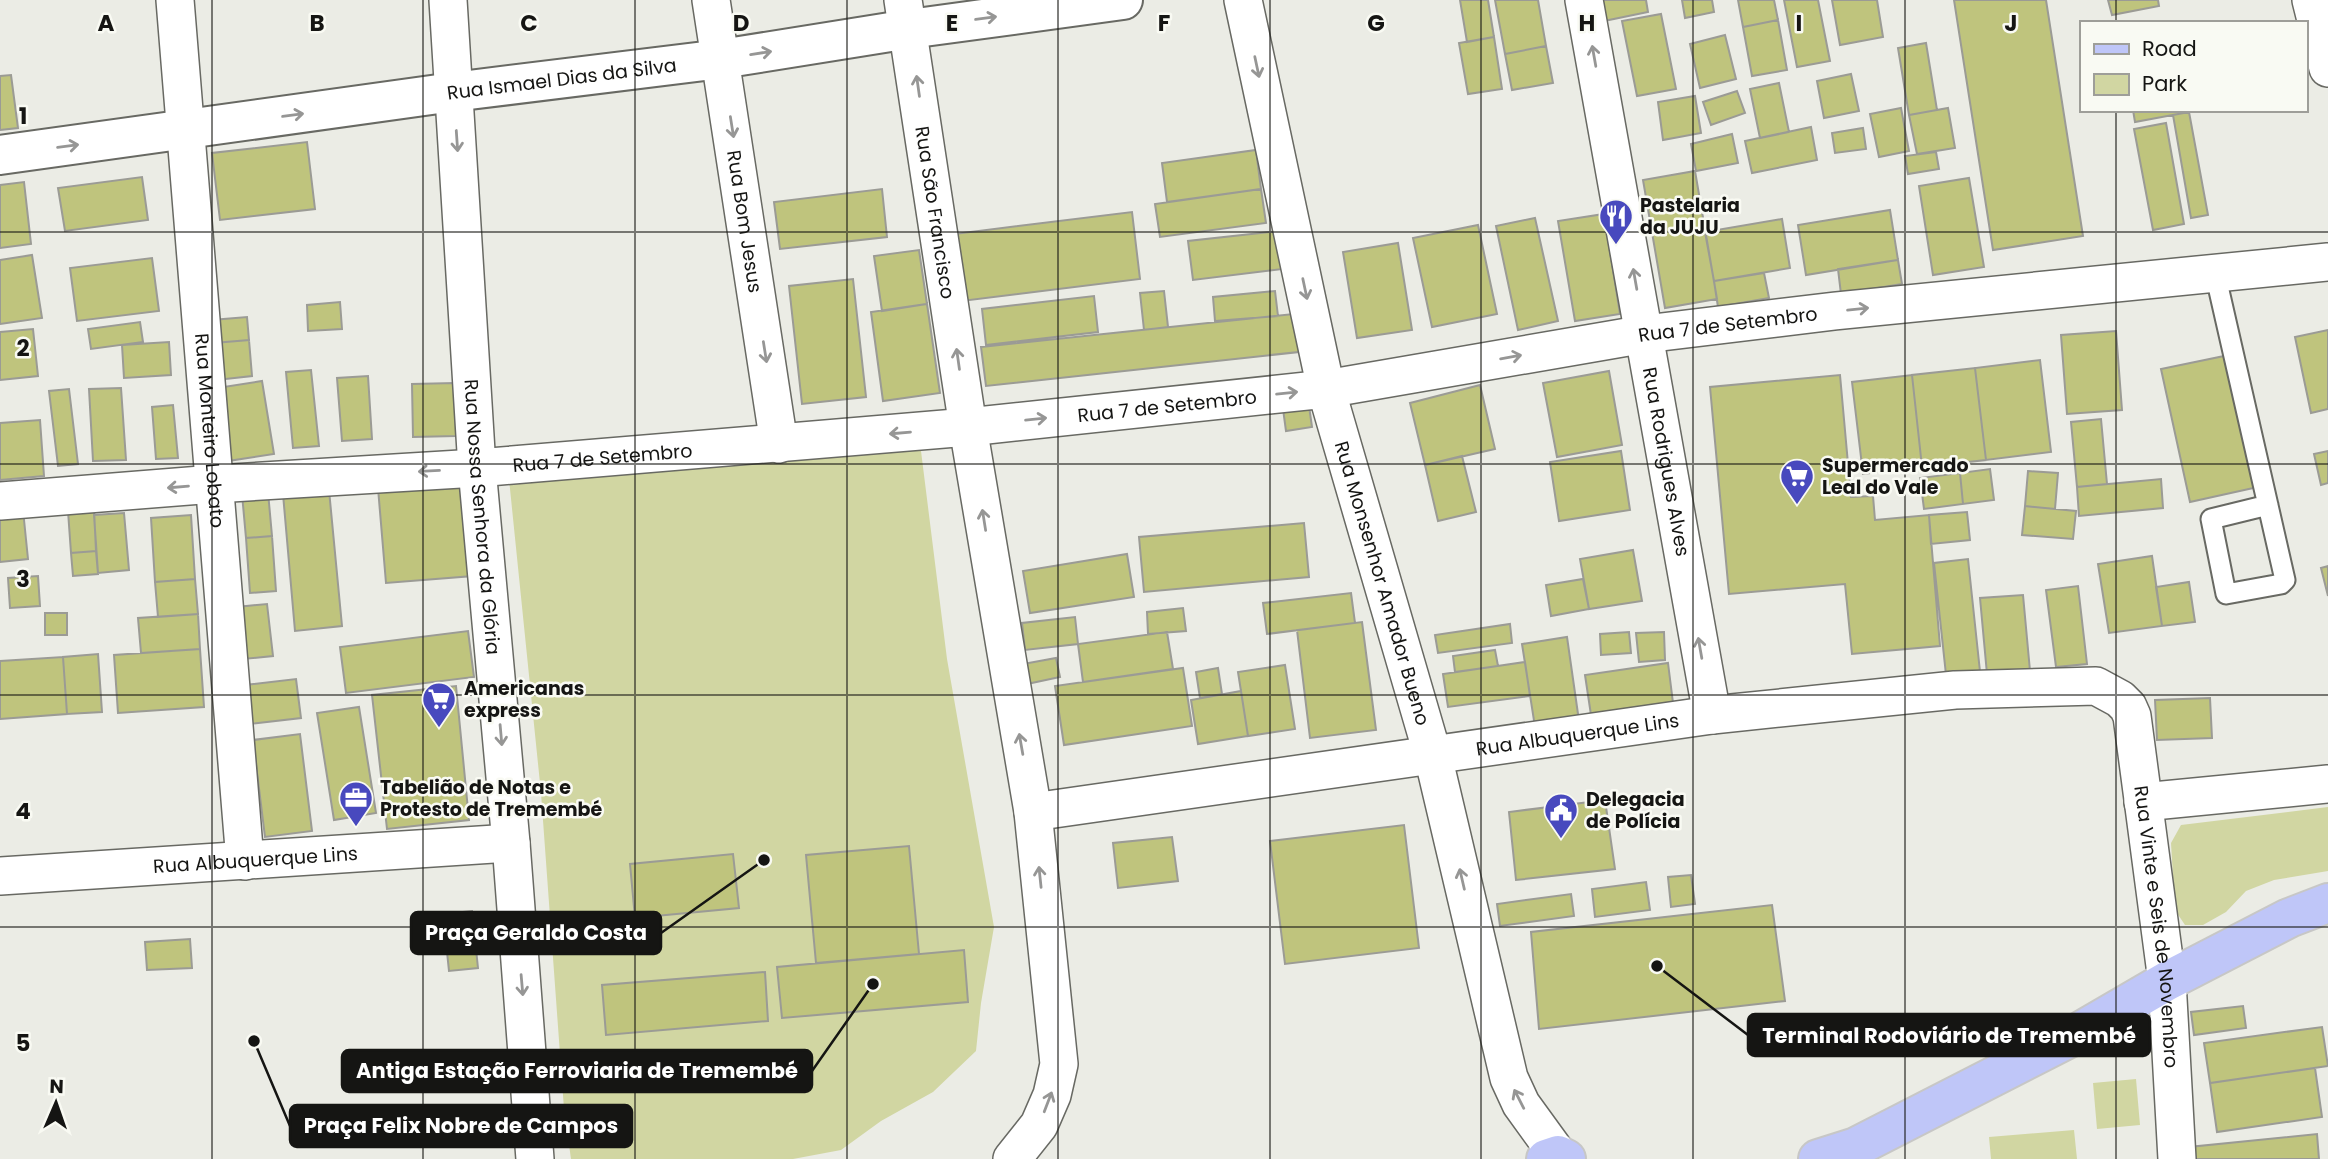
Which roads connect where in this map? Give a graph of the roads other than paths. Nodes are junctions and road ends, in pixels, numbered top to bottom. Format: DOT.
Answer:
graph roads {
  1 [pos="175,0"];
  2 [pos="448,0"];
  3 [pos="711,0"];
  4 [pos="1123,0"];
  5 [pos="1242,0"];
  6 [pos="1584,0"];
  7 [pos="2311,0"];
  8 [pos="906,14"];
  9 [pos="721,59"];
  10 [pos="2328,68"];
  11 [pos="453,92"];
  12 [pos="186,131"];
  13 [pos="0,155"];
  14 [pos="2328,262"];
  15 [pos="2215,273"];
  16 [pos="1645,334"];
  17 [pos="1326,388"];
  18 [pos="968,427"];
  19 [pos="779,443"];
  20 [pos="477,468"];
  21 [pos="214,484"];
  22 [pos="0,501"];
  23 [pos="2268,505"];
  24 [pos="2120,699"];
  25 [pos="1712,715"];
  26 [pos="1433,756"];
  27 [pos="2328,784"];
  28 [pos="2143,802"];
  29 [pos="1033,812"];
  30 [pos="511,844"];
  31 [pos="245,861"];
  32 [pos="0,876"];
  33 [pos="2328,903"];
  34 [pos="2167,981"];
  35 [pos="1857,1153"];
  36 [pos="1557,1158"];
  37 [pos="535,1159"];
  38 [pos="1012,1159"];
  39 [pos="1818,1159"];
  40 [pos="2176,1159"];
  1 -- 12 [label="street, Rua Monteiro Lobato"];
  2 -- 11 [label="street, Rua Nossa Senhora da Glória"];
  3 -- 9 [label="street, Rua Bom Jesus"];
  8 -- 4 [label="street, Rua Ismael Dias da Silva, one-way"];
  5 -- 17 [label="street, Rua Monsenhor Amador Bueno, one-way"];
  16 -- 6 [label="street, Rua Rodrigues Alves, one-way"];
  7 -- 10 [label="street"];
  9 -- 8 [label="street, Rua Ismael Dias da Silva, one-way"];
  18 -- 8 [label="street, Rua São Francisco, one-way"];
  9 -- 11 [label="street, Rua Ismael Dias da Silva"];
  9 -- 19 [label="street, Rua Bom Jesus, one-way"];
  12 -- 11 [label="street, Rua Ismael Dias da Silva, one-way"];
  11 -- 20 [label="street, Rua Nossa Senhora da Glória, one-way"];
  13 -- 12 [label="street, Rua Ismael Dias da Silva, one-way"];
  12 -- 21 [label="street, Rua Monteiro Lobato"];
  14 -- 15 [label="street, Rua 7 de Setembro"];
  16 -- 15 [label="street, Rua 7 de Setembro, one-way"];
  15 -- 23 [label="lane"];
  17 -- 16 [label="street, Rua 7 de Setembro, one-way"];
  25 -- 16 [label="street, Rua Rodrigues Alves, one-way"];
  18 -- 17 [label="street, Rua 7 de Setembro, one-way"];
  17 -- 26 [label="street, Rua Monsenhor Amador Bueno"];
  18 -- 19 [label="street, Rua 7 de Setembro, one-way"];
  29 -- 18 [label="street, Rua São Francisco, one-way"];
  19 -- 20 [label="street, Rua 7 de Setembro"];
  20 -- 21 [label="street, Rua 7 de Setembro, one-way"];
  20 -- 30 [label="street, Rua Nossa Senhora da Glória, one-way"];
  21 -- 22 [label="street, Rua 7 de Setembro, one-way"];
  21 -- 31 [label="street, Rua Monteiro Lobato"];
  23 -- 23 [label="lane"];
  24 -- 25 [label="street, Rua Albuquerque Lins"];
  24 -- 28 [label="street, Rua Vinte e Seis de Novembro"];
  25 -- 26 [label="street, Rua Albuquerque Lins"];
  26 -- 29 [label="street, Rua Albuquerque Lins"];
  36 -- 26 [label="street, Rua Monsenhor Amador Bueno, one-way"];
  27 -- 28 [label="street"];
  28 -- 34 [label="street, Rua Vinte e Seis de Novembro"];
  38 -- 29 [label="street, Rua São Francisco, one-way"];
  30 -- 31 [label="street, Rua Albuquerque Lins"];
  30 -- 37 [label="street, Rua Nossa Senhora da Glória, one-way"];
  31 -- 32 [label="street, Rua Albuquerque Lins"];
  33 -- 34 [label="main road"];
  34 -- 35 [label="main road"];
  34 -- 40 [label="street, Rua Vinte e Seis de Novembro"];
  35 -- 39 [label="main road"];
}
